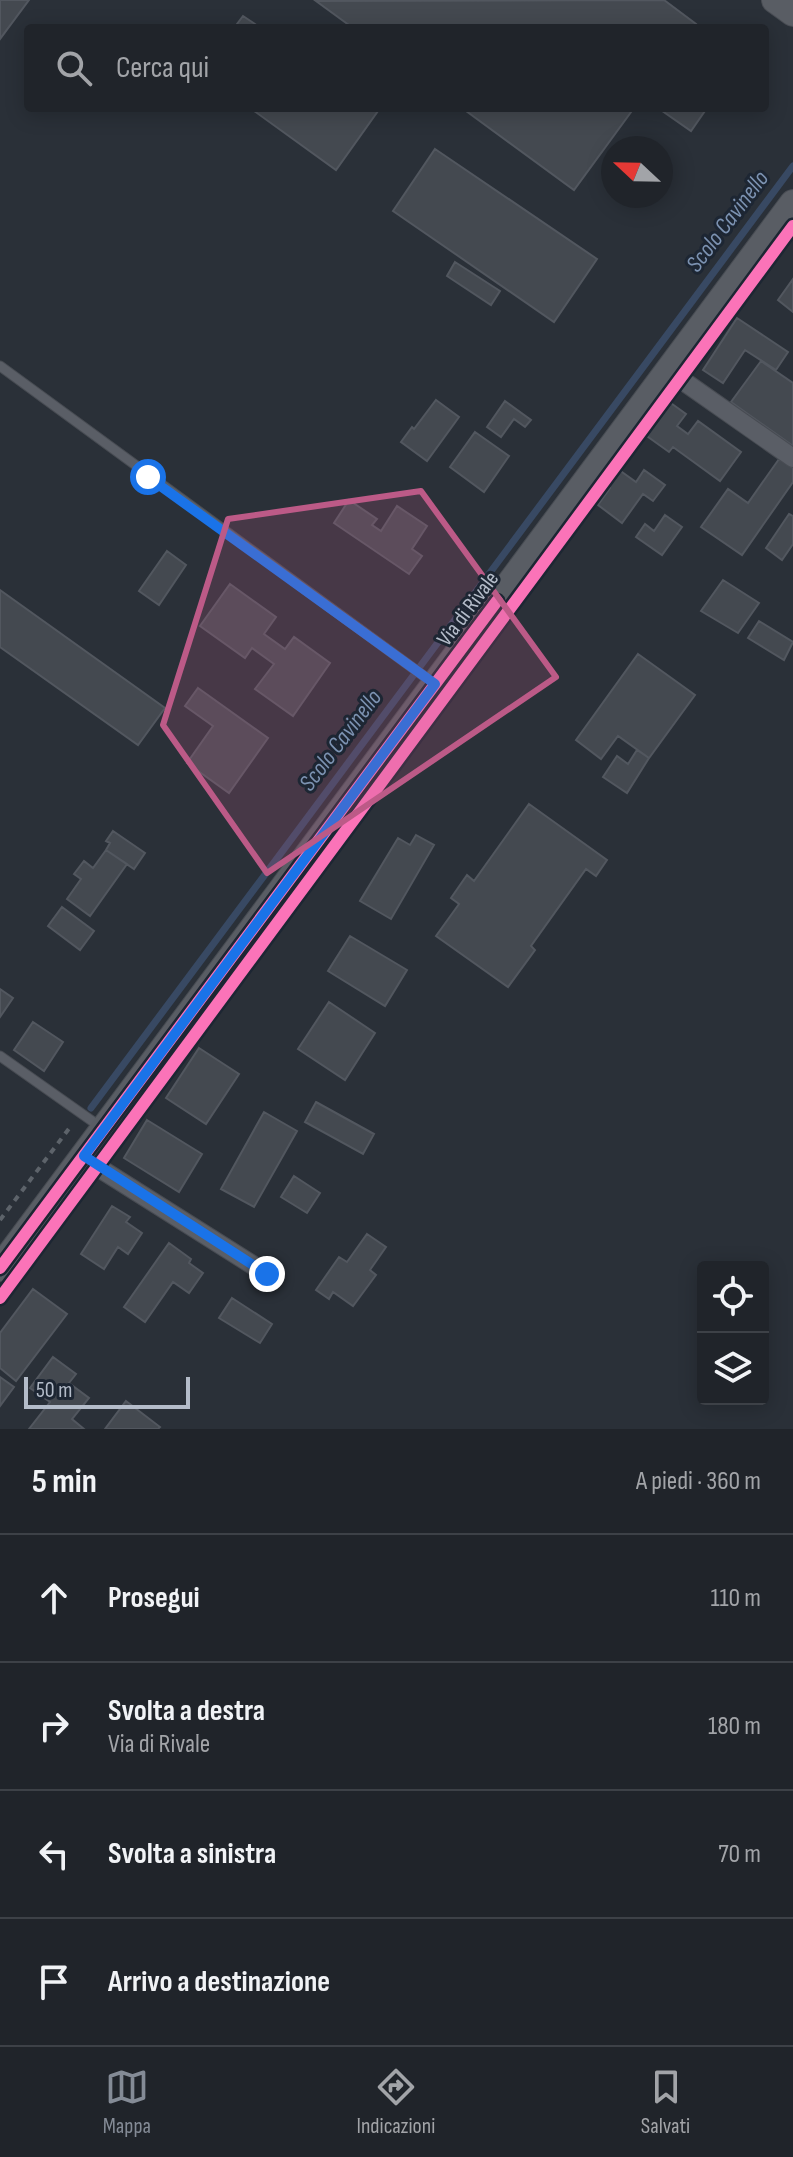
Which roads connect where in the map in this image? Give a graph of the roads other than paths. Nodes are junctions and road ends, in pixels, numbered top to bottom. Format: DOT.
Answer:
graph roads {
  1 [pos="775,0"];
  2 [pos="793,13"];
  3 [pos="793,203"];
  4 [pos="0,366"];
  5 [pos="669,371"];
  6 [pos="793,458"];
  7 [pos="430,681"];
  8 [pos="0,1056"];
  9 [pos="104,1129"];
  10 [pos="84,1156"];
  11 [pos="0,1268"];
  12 [pos="267,1274"];
  1 -- 2 [label="street"];
  3 -- 5 [label="street, Via di Rivale"];
  4 -- 7 [label="lane"];
  5 -- 6 [label="street"];
  5 -- 7 [label="street, Via di Rivale"];
  7 -- 9 [label="street, Via di Rivale"];
  8 -- 9 [label="lane"];
  9 -- 10 [label="street, Via di Rivale"];
  10 -- 11 [label="street, Via di Rivale"];
  10 -- 12 [label="street"];
}
